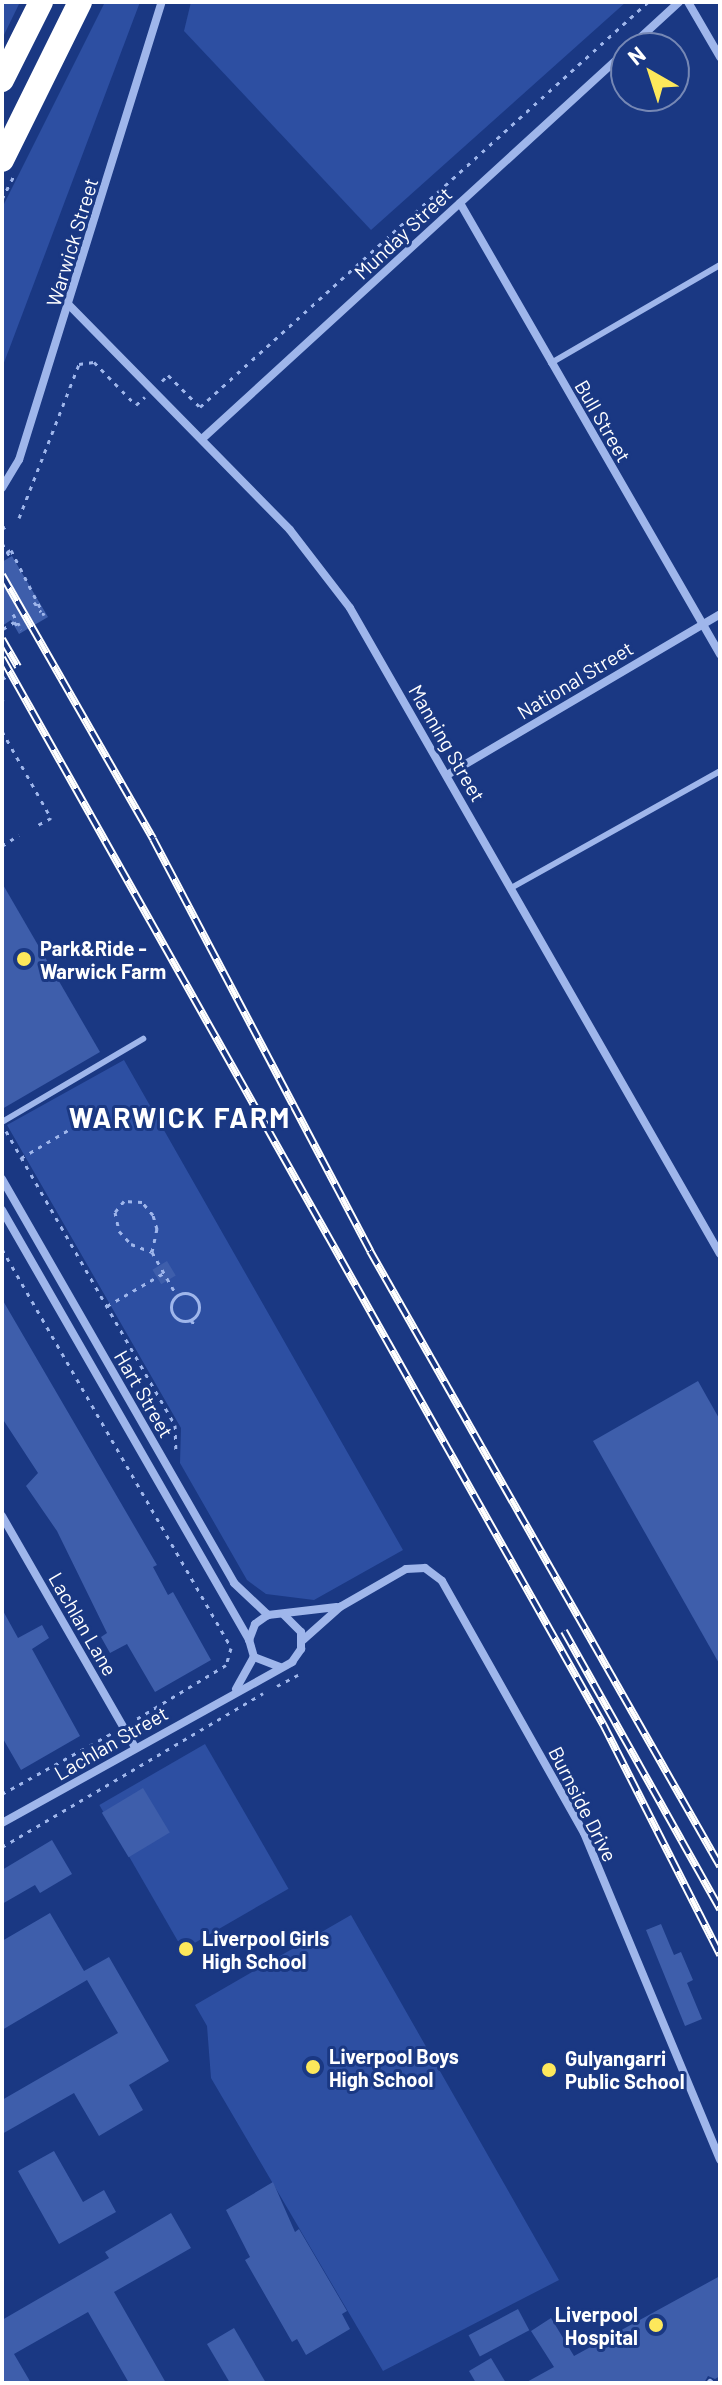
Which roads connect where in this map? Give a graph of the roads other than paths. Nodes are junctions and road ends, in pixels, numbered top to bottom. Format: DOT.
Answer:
graph roads {
  1 [pos="41,2"];
  2 [pos="80,2"];
  3 [pos="162,2"];
  4 [pos="679,2"];
  5 [pos="688,2"];
  6 [pos="646,32"];
  7 [pos="720,57"];
  8 [pos="610,65"];
  9 [pos="2,80"];
  10 [pos="2,160"];
  11 [pos="460,203"];
  12 [pos="720,265"];
  13 [pos="69,305"];
  14 [pos="551,363"];
  15 [pos="202,439"];
  16 [pos="2,488"];
  17 [pos="720,614"];
  18 [pos="702,624"];
  19 [pos="720,654"];
  20 [pos="720,771"];
  21 [pos="447,775"];
  22 [pos="511,888"];
  23 [pos="143,1039"];
  24 [pos="4,1126"];
  25 [pos="2,1179"];
  26 [pos="2,1210"];
  27 [pos="720,1254"];
  28 [pos="2,1516"];
  29 [pos="340,1607"];
  30 [pos="268,1615"];
  31 [pos="284,1615"];
  32 [pos="249,1640"];
  33 [pos="303,1640"];
  34 [pos="254,1657"];
  35 [pos="284,1666"];
  36 [pos="236,1690"];
  37 [pos="135,1747"];
  38 [pos="2,1823"];
  39 [pos="720,2160"];
  1 -- 9 [label="highway"];
  2 -- 10 [label="highway"];
  3 -- 13 [label="street, Warwick Street"];
  4 -- 6 [label="street, Munday Street"];
  5 -- 7 [label="street"];
  8 -- 11 [label="street, Munday Street"];
  11 -- 14 [label="street, Bull Street"];
  11 -- 15 [label="street, Munday Street"];
  12 -- 14 [label="lane"];
  13 -- 15 [label="street, Manning Street"];
  13 -- 16 [label="street, Warwick Street"];
  14 -- 18 [label="street, Bull Street"];
  15 -- 21 [label="street, Manning Street"];
  17 -- 18 [label="street, National Street"];
  18 -- 19 [label="street, Bull Street"];
  18 -- 21 [label="street, National Street"];
  20 -- 22 [label="lane"];
  21 -- 22 [label="street, Manning Street"];
  22 -- 27 [label="street, Manning Street"];
  23 -- 24 [label="lane"];
  25 -- 30 [label="street, Hart Street"];
  26 -- 32 [label="street, Hart Street"];
  28 -- 37 [label="street, Lachlan Lane"];
  29 -- 31 [label="street, Burnside Drive"];
  29 -- 33 [label="street, Burnside Drive"];
  29 -- 39 [label="street, Burnside Drive"];
  30 -- 31 [label="street"];
  30 -- 32 [label="street"];
  31 -- 33 [label="street"];
  32 -- 34 [label="street"];
  33 -- 35 [label="street"];
  34 -- 35 [label="street"];
  34 -- 36 [label="street"];
  35 -- 36 [label="street"];
  36 -- 37 [label="street, Lachlan Street"];
  37 -- 38 [label="street, Lachlan Street"];
}
